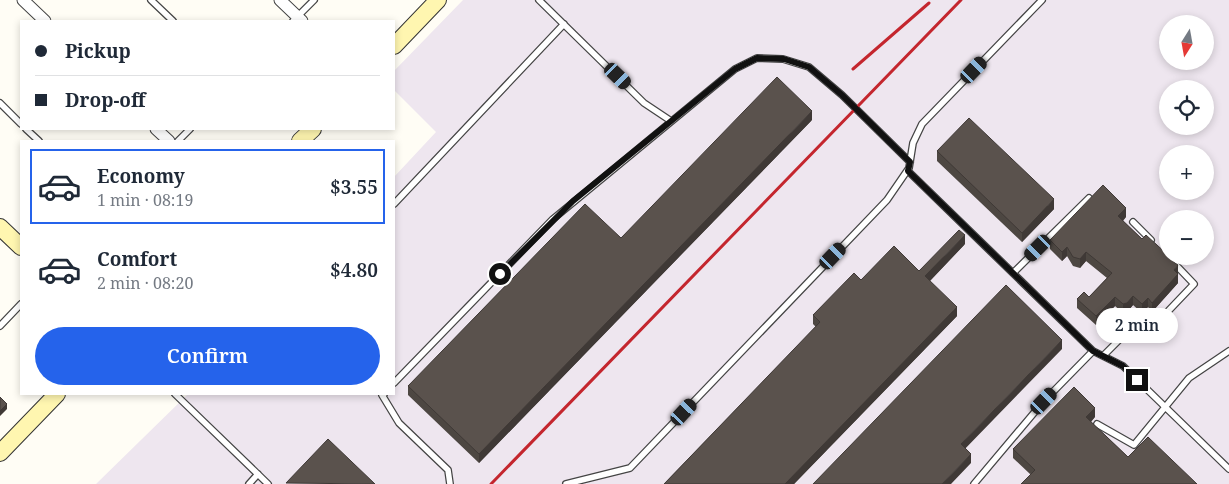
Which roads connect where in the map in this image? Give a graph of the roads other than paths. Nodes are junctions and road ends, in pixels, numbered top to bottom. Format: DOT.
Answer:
graph roads {
  1 [pos="23,0"];
  2 [pos="151,0"];
  3 [pos="280,0"];
  4 [pos="314,0"];
  5 [pos="438,0"];
  6 [pos="539,0"];
  7 [pos="1042,0"];
  8 [pos="44,20"];
  9 [pos="172,20"];
  10 [pos="298,20"];
  11 [pos="564,24"];
  12 [pos="395,45"];
  13 [pos="0,103"];
  14 [pos="671,121"];
  15 [pos="20,123"];
  16 [pos="27,130"];
  17 [pos="157,130"];
  18 [pos="189,130"];
  19 [pos="312,130"];
  20 [pos="38,140"];
  21 [pos="168,140"];
  22 [pos="179,140"];
  23 [pos="301,140"];
  24 [pos="910,162"];
  25 [pos="908,171"];
  26 [pos="1089,198"];
  27 [pos="395,203"];
  28 [pos="1133,222"];
  29 [pos="0,226"];
  30 [pos="1154,242"];
  31 [pos="20,246"];
  32 [pos="1176,265"];
  33 [pos="1013,273"];
  34 [pos="20,305"];
  35 [pos="0,326"];
  36 [pos="1093,351"];
  37 [pos="1229,351"];
  38 [pos="1103,356"];
  39 [pos="395,383"];
  40 [pos="56,395"];
  41 [pos="176,395"];
  42 [pos="383,395"];
  43 [pos="1164,406"];
  44 [pos="1097,424"];
  45 [pos="0,453"];
  46 [pos="1229,469"];
  47 [pos="258,474"];
  48 [pos="249,484"];
  49 [pos="268,484"];
  50 [pos="450,484"];
  51 [pos="566,484"];
  52 [pos="974,484"];
  1 -- 8 [label="street"];
  2 -- 9 [label="lane"];
  3 -- 10 [label="street"];
  4 -- 10 [label="lane"];
  5 -- 12 [label="street"];
  6 -- 11 [label="lane"];
  7 -- 24 [label="lane"];
  11 -- 14 [label="lane"];
  11 -- 27 [label="lane"];
  13 -- 15 [label="lane"];
  14 -- 24 [label="lane"];
  14 -- 39 [label="lane"];
  16 -- 20 [label="lane"];
  17 -- 21 [label="street"];
  18 -- 22 [label="lane"];
  19 -- 23 [label="street"];
  24 -- 25 [label="lane"];
  25 -- 33 [label="lane"];
  25 -- 51 [label="lane"];
  26 -- 33 [label="lane"];
  28 -- 30 [label="lane"];
  29 -- 31 [label="street"];
  32 -- 38 [label="lane"];
  33 -- 36 [label="lane"];
  34 -- 35 [label="lane"];
  36 -- 38 [label="lane"];
  36 -- 52 [label="lane"];
  37 -- 43 [label="lane"];
  38 -- 43 [label="lane"];
  40 -- 45 [label="street"];
  41 -- 47 [label="lane"];
  42 -- 50 [label="lane"];
  43 -- 44 [label="lane"];
  43 -- 46 [label="lane"];
  47 -- 48 [label="lane"];
  47 -- 49 [label="lane"];
}
